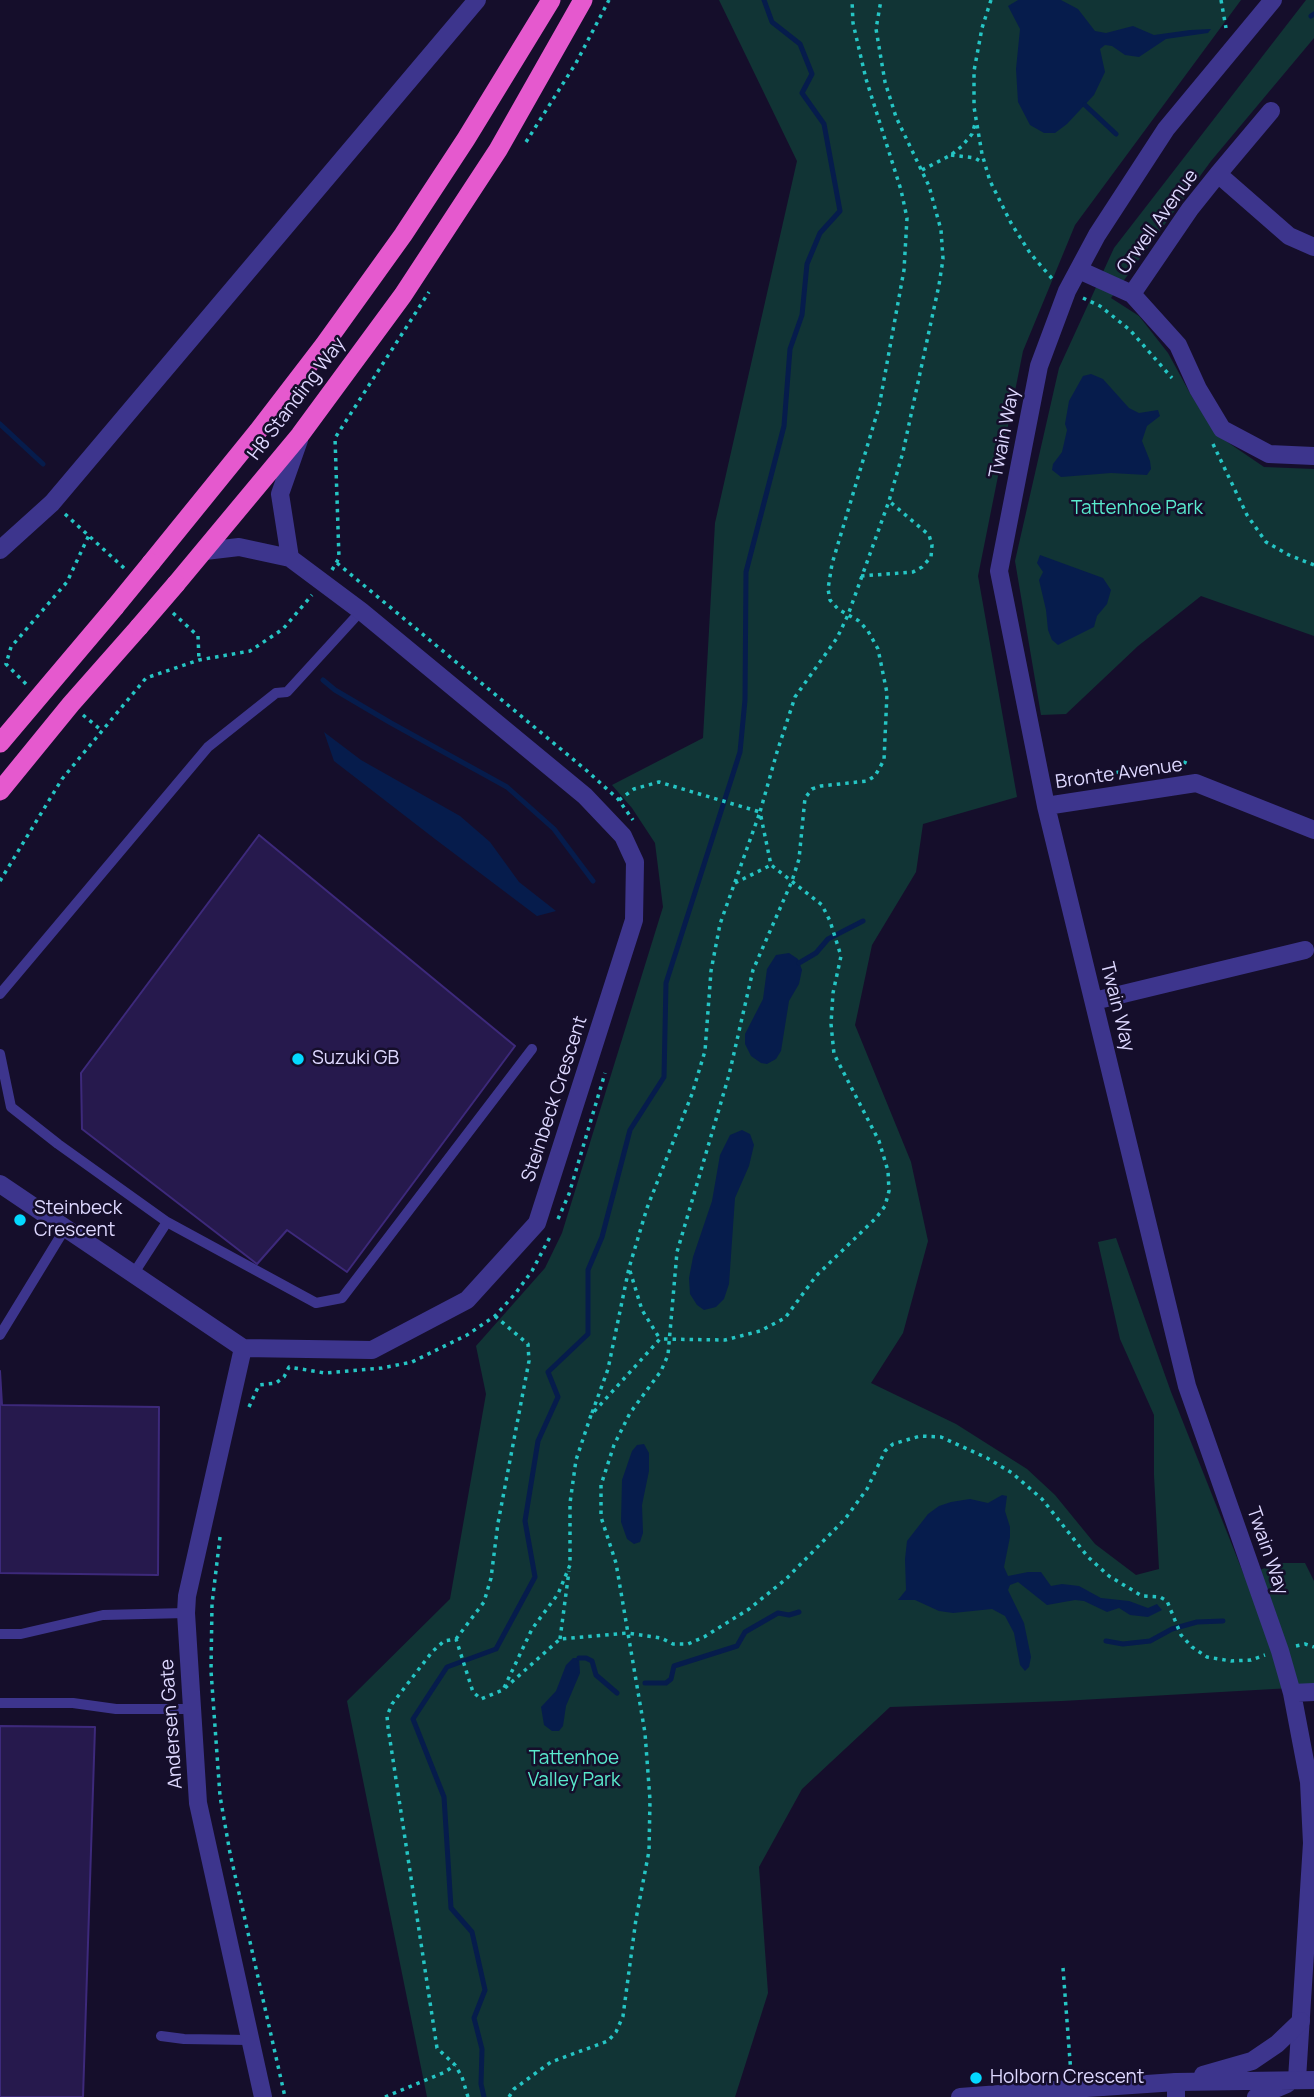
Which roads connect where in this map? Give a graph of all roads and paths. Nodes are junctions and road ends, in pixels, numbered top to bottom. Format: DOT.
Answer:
graph roads {
  1 [pos="477,0"];
  2 [pos="551,0"];
  3 [pos="583,0"];
  4 [pos="609,0"];
  5 [pos="852,0"];
  6 [pos="881,0"];
  7 [pos="1222,0"];
  8 [pos="1271,1"];
  9 [pos="1237,44"];
  10 [pos="1271,111"];
  11 [pos="976,122"];
  12 [pos="524,145"];
  13 [pos="951,155"];
  14 [pos="984,164"];
  15 [pos="922,170"];
  16 [pos="1218,174"];
  17 [pos="1314,247"];
  18 [pos="1079,270"];
  19 [pos="433,286"];
  20 [pos="1132,294"];
  21 [pos="300,435"];
  22 [pos="1314,456"];
  23 [pos="890,501"];
  24 [pos="89,536"];
  25 [pos="0,550"];
  26 [pos="205,551"];
  27 [pos="290,558"];
  28 [pos="337,563"];
  29 [pos="861,576"];
  30 [pos="324,583"];
  31 [pos="361,611"];
  32 [pos="848,615"];
  33 [pos="41,698"];
  34 [pos="0,743"];
  35 [pos="0,791"];
  36 [pos="619,800"];
  37 [pos="1046,806"];
  38 [pos="760,812"];
  39 [pos="635,823"];
  40 [pos="1314,830"];
  41 [pos="771,864"];
  42 [pos="0,881"];
  43 [pos="792,881"];
  44 [pos="733,884"];
  45 [pos="1305,950"];
  46 [pos="0,993"];
  47 [pos="1094,1002"];
  48 [pos="532,1049"];
  49 [pos="0,1054"];
  50 [pos="608,1063"];
  51 [pos="0,1184"];
  52 [pos="167,1222"];
  53 [pos="66,1227"];
  54 [pos="629,1268"];
  55 [pos="134,1273"];
  56 [pos="495,1316"];
  57 [pos="0,1335"];
  58 [pos="660,1339"];
  59 [pos="670,1340"];
  60 [pos="243,1348"];
  61 [pos="247,1411"];
  62 [pos="591,1415"];
  63 [pos="221,1530"];
  64 [pos="570,1565"];
  65 [pos="186,1613"];
  66 [pos="627,1633"];
  67 [pos="0,1634"];
  68 [pos="457,1639"];
  69 [pos="560,1639"];
  70 [pos="1314,1647"];
  71 [pos="1280,1651"];
  72 [pos="503,1690"];
  73 [pos="1314,1692"];
  74 [pos="1292,1693"];
  75 [pos="0,1703"];
  76 [pos="190,1709"];
  77 [pos="1063,1968"];
  78 [pos="1301,2021"];
  79 [pos="161,2036"];
  80 [pos="249,2040"];
  81 [pos="1277,2045"];
  82 [pos="1299,2051"];
  83 [pos="455,2065"];
  84 [pos="1305,2080"];
  85 [pos="1071,2084"];
  86 [pos="1176,2090"];
  87 [pos="262,2097"];
  88 [pos="285,2097"];
  89 [pos="385,2097"];
  90 [pos="468,2097"];
  91 [pos="509,2097"];
  92 [pos="960,2097"];
  93 [pos="1256,2097"];
  1 -- 25 [label="street"];
  2 -- 33 [label="highway, H8 Standing Way, bridge"];
  3 -- 21 [label="highway, H8 Standing Way"];
  4 -- 12 [label="path"];
  5 -- 32 [label="path"];
  6 -- 15 [label="path"];
  7 -- 9 [label="path"];
  8 -- 9 [label="street, Twain Way"];
  9 -- 18 [label="street, Twain Way"];
  10 -- 16 [label="street, Orwell Avenue"];
  11 -- 13 [label="path"];
  13 -- 14 [label="path"];
  13 -- 15 [label="path"];
  15 -- 23 [label="path"];
  16 -- 17 [label="street, Orwell Avenue"];
  16 -- 20 [label="street, Orwell Avenue"];
  18 -- 20 [label="street"];
  18 -- 37 [label="street, Twain Way"];
  19 -- 28 [label="path"];
  20 -- 22 [label="street"];
  21 -- 26 [label="highway, H8 Standing Way"];
  21 -- 27 [label="street"];
  23 -- 29 [label="path"];
  23 -- 29 [label="path"];
  24 -- 33 [label="path"];
  26 -- 27 [label="street, Steinbeck Crescent"];
  26 -- 35 [label="highway, H8 Standing Way, bridge"];
  27 -- 30 [label="street, Steinbeck Crescent"];
  28 -- 30 [label="path"];
  28 -- 36 [label="path"];
  29 -- 32 [label="path"];
  30 -- 31 [label="street, Steinbeck Crescent"];
  30 -- 42 [label="path"];
  31 -- 46 [label="lane"];
  31 -- 60 [label="street, Steinbeck Crescent"];
  32 -- 38 [label="path"];
  32 -- 43 [label="path"];
  33 -- 34 [label="highway, H8 Standing Way"];
  36 -- 38 [label="path"];
  36 -- 39 [label="path"];
  37 -- 40 [label="street, Bronte Avenue"];
  37 -- 47 [label="street, Twain Way"];
  38 -- 41 [label="path"];
  38 -- 44 [label="path"];
  41 -- 43 [label="path"];
  41 -- 44 [label="path"];
  43 -- 59 [label="path"];
  43 -- 59 [label="path"];
  44 -- 54 [label="path"];
  45 -- 47 [label="street"];
  47 -- 71 [label="street, Twain Way"];
  48 -- 52 [label="lane"];
  49 -- 52 [label="lane"];
  50 -- 56 [label="path"];
  51 -- 53 [label="street"];
  52 -- 55 [label="lane"];
  53 -- 55 [label="street"];
  53 -- 57 [label="lane"];
  54 -- 58 [label="path"];
  54 -- 62 [label="path"];
  55 -- 60 [label="street"];
  56 -- 61 [label="path"];
  56 -- 68 [label="path"];
  58 -- 59 [label="path"];
  58 -- 62 [label="path"];
  59 -- 66 [label="path"];
  60 -- 65 [label="street, Andersen Gate"];
  62 -- 64 [label="path"];
  63 -- 88 [label="path"];
  64 -- 69 [label="path"];
  64 -- 72 [label="path"];
  65 -- 67 [label="lane"];
  65 -- 76 [label="street, Andersen Gate"];
  66 -- 69 [label="path"];
  66 -- 71 [label="path"];
  66 -- 91 [label="path"];
  68 -- 72 [label="path"];
  68 -- 83 [label="path"];
  69 -- 72 [label="path"];
  70 -- 71 [label="path"];
  71 -- 74 [label="street, Twain Way"];
  73 -- 74 [label="street"];
  74 -- 78 [label="street, Twain Way"];
  75 -- 76 [label="lane"];
  76 -- 80 [label="street, Andersen Gate"];
  77 -- 85 [label="path"];
  78 -- 81 [label="street"];
  78 -- 82 [label="street, Twain Way"];
  79 -- 80 [label="lane"];
  80 -- 87 [label="street, Andersen Gate"];
  81 -- 82 [label="lane"];
  81 -- 86 [label="street"];
  82 -- 84 [label="street, Twain Way"];
  83 -- 89 [label="path"];
  83 -- 90 [label="path"];
  84 -- 86 [label="street"];
  84 -- 93 [label="street"];
  86 -- 92 [label="street, bridge"];
}
